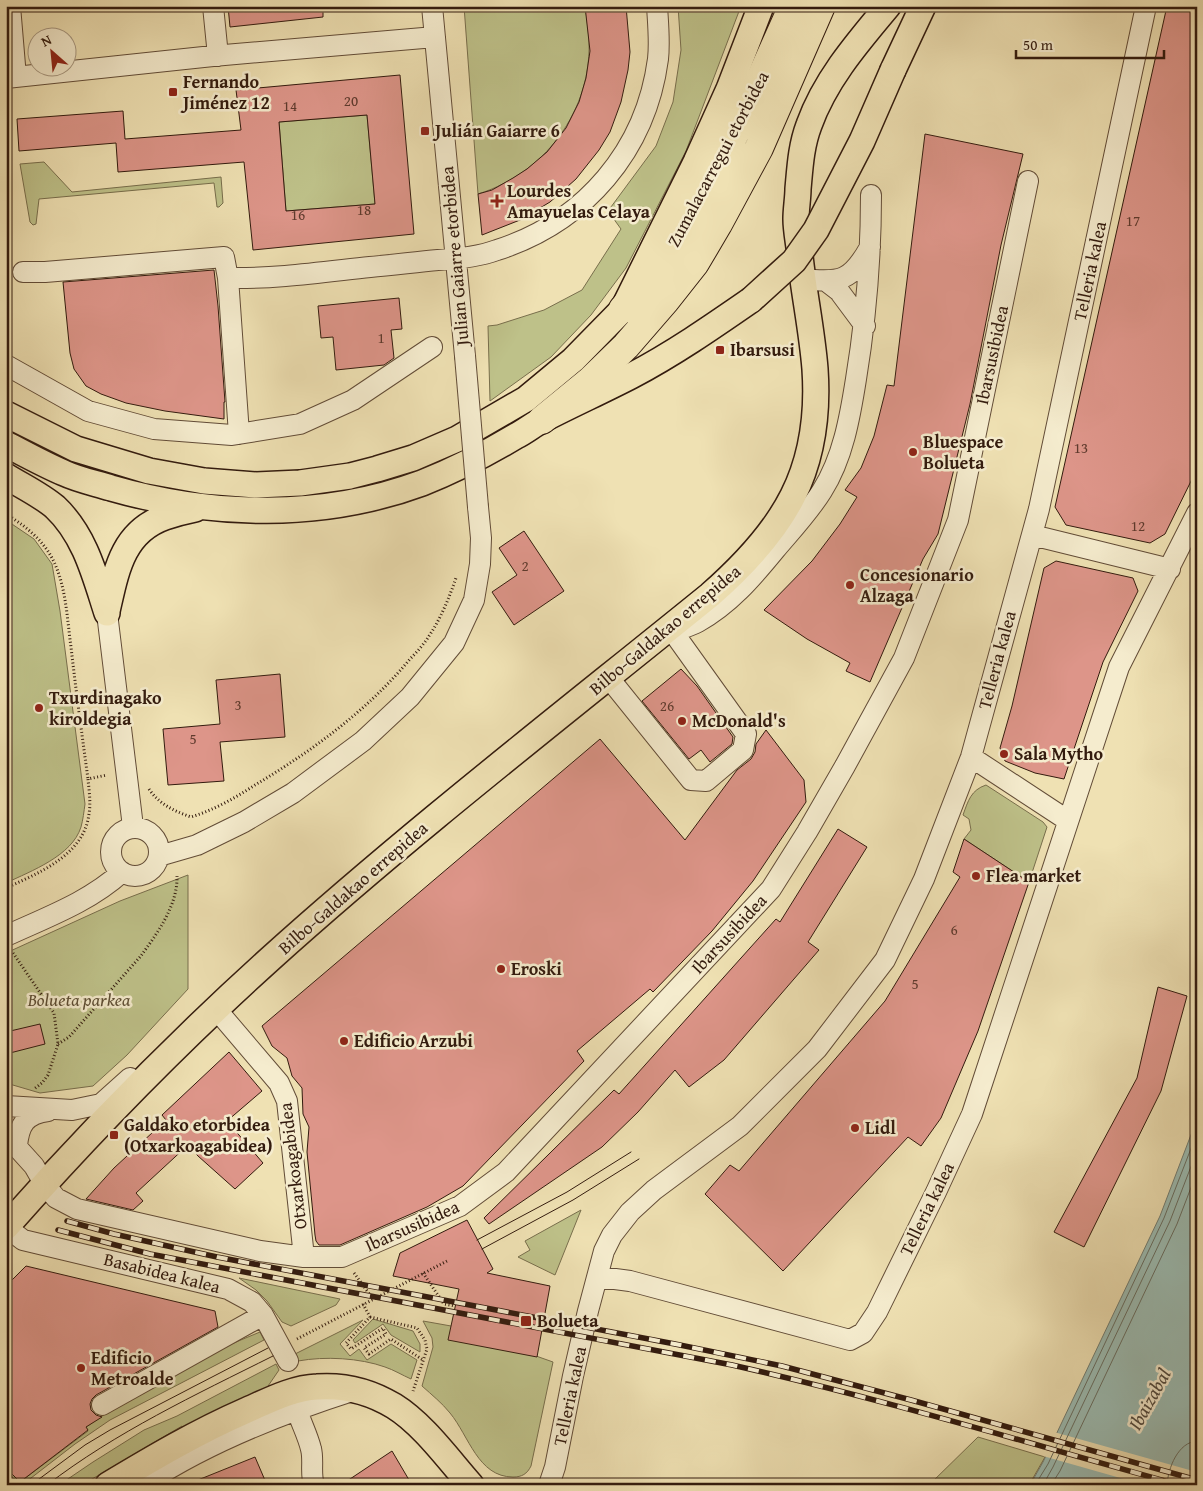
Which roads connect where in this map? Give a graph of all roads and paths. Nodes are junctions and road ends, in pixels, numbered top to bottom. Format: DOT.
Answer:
graph roads {
  1 [pos="10,6"];
  2 [pos="213,6"];
  3 [pos="432,6"];
  4 [pos="658,6"];
  5 [pos="762,6"];
  6 [pos="793,6"];
  7 [pos="821,6"];
  8 [pos="888,6"];
  9 [pos="923,6"];
  10 [pos="1146,6"];
  11 [pos="435,38"];
  12 [pos="218,56"];
  13 [pos="11,77"];
  14 [pos="1028,182"];
  15 [pos="871,195"];
  16 [pos="871,245"];
  17 [pos="456,259"];
  18 [pos="23,272"];
  19 [pos="228,278"];
  20 [pos="814,280"];
  21 [pos="623,309"];
  22 [pos="865,326"];
  23 [pos="432,347"];
  24 [pos="6,365"];
  25 [pos="6,414"];
  26 [pos="542,420"];
  27 [pos="240,434"];
  28 [pos="6,444"];
  29 [pos="6,476"];
  30 [pos="201,507"];
  31 [pos="1197,513"];
  32 [pos="6,514"];
  33 [pos="1032,535"];
  34 [pos="1170,569"];
  35 [pos="458,574"];
  36 [pos="107,614"];
  37 [pos="665,635"];
  38 [pos="608,677"];
  39 [pos="971,757"];
  40 [pos="127,772"];
  41 [pos="88,779"];
  42 [pos="1067,820"];
  43 [pos="133,827"];
  44 [pos="159,856"];
  45 [pos="122,872"];
  46 [pos="178,876"];
  47 [pos="6,888"];
  48 [pos="9,944"];
  49 [pos="216,1009"];
  50 [pos="58,1044"];
  51 [pos="173,1051"];
  52 [pos="31,1091"];
  53 [pos="6,1106"];
  54 [pos="56,1110"];
  55 [pos="12,1141"];
  56 [pos="40,1175"];
  57 [pos="6,1227"];
  58 [pos="304,1257"];
  59 [pos="342,1257"];
  60 [pos="449,1260"];
  61 [pos="423,1273"];
  62 [pos="597,1279"];
  63 [pos="373,1299"];
  64 [pos="363,1304"];
  65 [pos="455,1306"];
  66 [pos="370,1317"];
  67 [pos="266,1319"];
  68 [pos="284,1354"];
  69 [pos="424,1360"];
  70 [pos="355,1390"];
  71 [pos="413,1391"];
  72 [pos="102,1405"];
  73 [pos="298,1410"];
  74 [pos="478,1481"];
  75 [pos="108,1485"];
  76 [pos="142,1485"];
  77 [pos="314,1485"];
  78 [pos="502,1485"];
  79 [pos="549,1485"];
  1 -- 13 [label="street"];
  2 -- 12 [label="street"];
  3 -- 11 [label="street, Julian Gaiarre etorbidea"];
  4 -- 17 [label="street"];
  5 -- 21 [label="main road"];
  6 -- 21 [label="highway, Zumalacarregui etorbidea"];
  7 -- 26 [label="highway, Zumalacarregui etorbidea"];
  8 -- 20 [label="main road, Bilbo-Galdakao errepidea"];
  9 -- 26 [label="main road, bridge"];
  10 -- 33 [label="street, Telleria kalea"];
  11 -- 12 [label="street"];
  11 -- 17 [label="street, Julian Gaiarre etorbidea"];
  12 -- 13 [label="street"];
  14 -- 59 [label="street, Ibarsusibidea"];
  15 -- 16 [label="street"];
  16 -- 20 [label="street"];
  16 -- 22 [label="street"];
  17 -- 19 [label="street"];
  17 -- 44 [label="street, Julian Gaiarre etorbidea, bridge"];
  18 -- 19 [label="street"];
  19 -- 27 [label="street"];
  20 -- 22 [label="street"];
  20 -- 37 [label="main road, Bilbo-Galdakao errepidea"];
  21 -- 25 [label="main road, Zumalacarregui etorbidea"];
  22 -- 37 [label="street"];
  23 -- 27 [label="street"];
  24 -- 27 [label="street"];
  26 -- 30 [label="main road, Zumalacarregui etorbidea"];
  28 -- 30 [label="main road, Zumalacarregui etorbidea"];
  29 -- 36 [label="main road"];
  30 -- 36 [label="main road"];
  31 -- 34 [label="street, Telleria kalea"];
  32 -- 41 [label="path"];
  33 -- 34 [label="street"];
  33 -- 39 [label="street, Telleria kalea"];
  34 -- 42 [label="street, Telleria kalea"];
  35 -- 40 [label="path"];
  36 -- 40 [label="street"];
  37 -- 38 [label="main road, Bilbo-Galdakao errepidea"];
  37 -- 38 [label="street"];
  38 -- 49 [label="main road, Bilbo-Galdakao errepidea"];
  39 -- 42 [label="street"];
  39 -- 62 [label="street, Telleria kalea"];
  40 -- 41 [label="path"];
  40 -- 43 [label="street"];
  41 -- 47 [label="path"];
  42 -- 62 [label="street, Telleria kalea"];
  43 -- 44 [label="street"];
  43 -- 45 [label="street"];
  44 -- 45 [label="street"];
  45 -- 48 [label="street"];
  46 -- 50 [label="path"];
  48 -- 50 [label="path"];
  49 -- 51 [label="main road, Bilbo-Galdakao errepidea"];
  49 -- 58 [label="street, Otxarkoagabidea"];
  50 -- 52 [label="path"];
  51 -- 54 [label="street, Bilbo-Galdakao errepidea"];
  51 -- 56 [label="main road, Bilbo-Galdakao errepidea"];
  53 -- 54 [label="street, Bilbo-Galdakao errepidea"];
  54 -- 55 [label="street"];
  55 -- 56 [label="street, Ibarsusibidea"];
  56 -- 57 [label="main road, Bilbo-Galdakao errepidea"];
  56 -- 58 [label="street, Ibarsusibidea"];
  57 -- 67 [label="street, Basabidea kalea"];
  58 -- 59 [label="street, Ibarsusibidea"];
  59 -- 63 [label="path"];
  60 -- 61 [label="path"];
  61 -- 63 [label="path"];
  61 -- 65 [label="path"];
  62 -- 79 [label="street, Telleria kalea"];
  63 -- 64 [label="path"];
  64 -- 66 [label="path"];
  64 -- 68 [label="path"];
  66 -- 69 [label="path"];
  66 -- 69 [label="path"];
  67 -- 68 [label="street, Basabidea kalea"];
  67 -- 72 [label="street"];
  69 -- 71 [label="path"];
  70 -- 73 [label="street"];
  70 -- 74 [label="main road"];
  70 -- 75 [label="main road"];
  73 -- 76 [label="street"];
  73 -- 77 [label="street"];
  74 -- 78 [label="path"];
}
